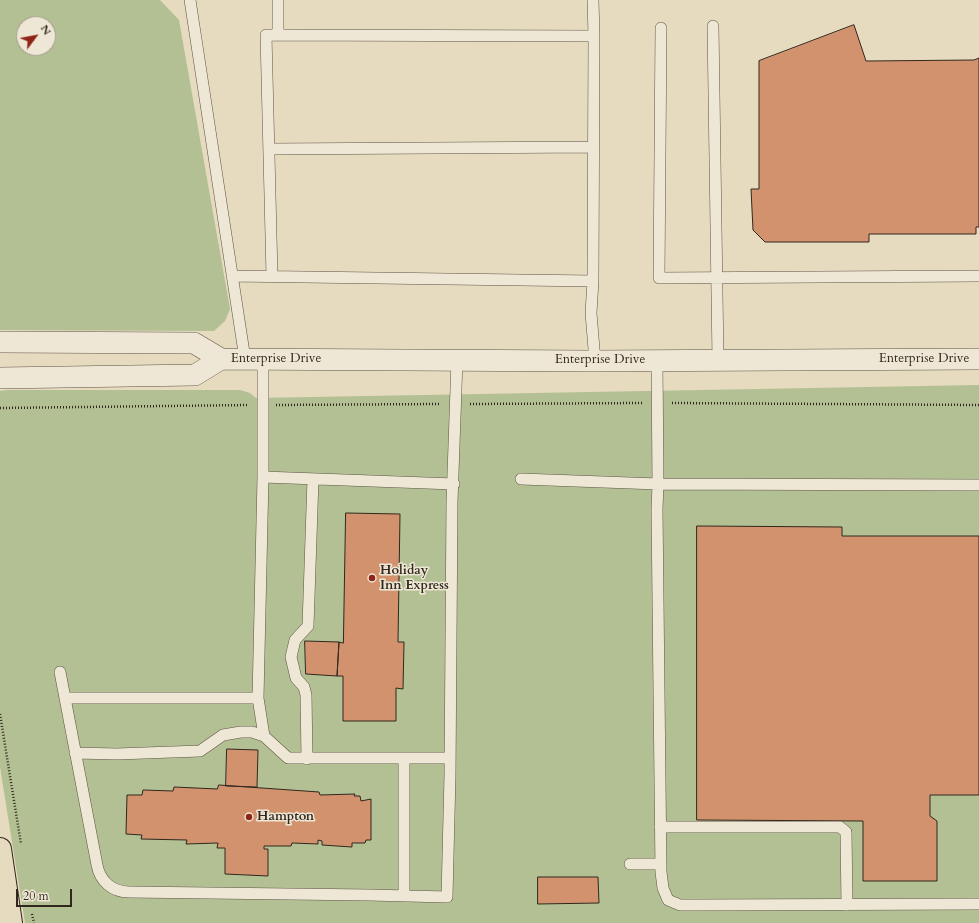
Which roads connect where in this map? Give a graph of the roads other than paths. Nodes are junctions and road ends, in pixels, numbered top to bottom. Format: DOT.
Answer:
graph roads {
  1 [pos="190,0"];
  2 [pos="278,0"];
  3 [pos="593,0"];
  4 [pos="713,26"];
  5 [pos="661,28"];
  6 [pos="278,35"];
  7 [pos="594,36"];
  8 [pos="594,147"];
  9 [pos="269,149"];
  10 [pos="232,276"];
  11 [pos="272,276"];
  12 [pos="979,276"];
  13 [pos="717,278"];
  14 [pos="593,281"];
  15 [pos="0,342"];
  16 [pos="221,359"];
  17 [pos="254,359"];
  18 [pos="979,359"];
  19 [pos="457,360"];
  20 [pos="657,360"];
  21 [pos="718,360"];
  22 [pos="596,361"];
  23 [pos="0,378"];
  24 [pos="263,477"];
  25 [pos="313,478"];
  26 [pos="521,479"];
  27 [pos="454,484"];
  28 [pos="658,484"];
  29 [pos="979,485"];
  30 [pos="60,672"];
  31 [pos="65,698"];
  32 [pos="258,698"];
  33 [pos="264,736"];
  34 [pos="75,753"];
  35 [pos="404,758"];
  36 [pos="450,758"];
  37 [pos="307,759"];
  38 [pos="660,827"];
  39 [pos="0,849"];
  40 [pos="630,864"];
  41 [pos="660,864"];
  42 [pos="404,895"];
  43 [pos="979,904"];
  44 [pos="847,905"];
  45 [pos="11,923"];
  1 -- 10 [label="lane"];
  2 -- 6 [label="lane"];
  3 -- 7 [label="lane"];
  4 -- 13 [label="lane"];
  5 -- 13 [label="lane"];
  6 -- 7 [label="lane"];
  6 -- 9 [label="lane"];
  7 -- 8 [label="lane"];
  8 -- 9 [label="lane"];
  8 -- 14 [label="lane"];
  9 -- 11 [label="lane"];
  10 -- 11 [label="lane"];
  10 -- 17 [label="lane"];
  11 -- 14 [label="lane"];
  12 -- 13 [label="lane"];
  13 -- 21 [label="lane"];
  14 -- 22 [label="lane"];
  15 -- 16 [label="street, Enterprise Drive"];
  16 -- 17 [label="street, Enterprise Drive"];
  16 -- 23 [label="street, Enterprise Drive"];
  17 -- 19 [label="street, Enterprise Drive"];
  17 -- 24 [label="lane"];
  18 -- 21 [label="street, Enterprise Drive"];
  19 -- 22 [label="street, Enterprise Drive"];
  19 -- 27 [label="lane"];
  20 -- 21 [label="street, Enterprise Drive"];
  20 -- 22 [label="street, Enterprise Drive"];
  20 -- 28 [label="lane"];
  24 -- 25 [label="lane"];
  24 -- 32 [label="lane"];
  25 -- 27 [label="lane"];
  25 -- 37 [label="lane"];
  26 -- 28 [label="lane"];
  27 -- 36 [label="lane"];
  28 -- 29 [label="lane"];
  28 -- 38 [label="lane"];
  30 -- 31 [label="lane"];
  31 -- 32 [label="lane"];
  31 -- 34 [label="lane"];
  32 -- 33 [label="lane"];
  33 -- 34 [label="lane"];
  33 -- 37 [label="lane"];
  34 -- 42 [label="lane"];
  35 -- 36 [label="lane"];
  35 -- 37 [label="lane"];
  35 -- 42 [label="lane"];
  36 -- 42 [label="lane"];
  38 -- 41 [label="lane"];
  38 -- 44 [label="lane"];
  39 -- 45 [label="highway"];
  40 -- 41 [label="lane"];
  41 -- 44 [label="lane"];
  43 -- 44 [label="lane"];
}
